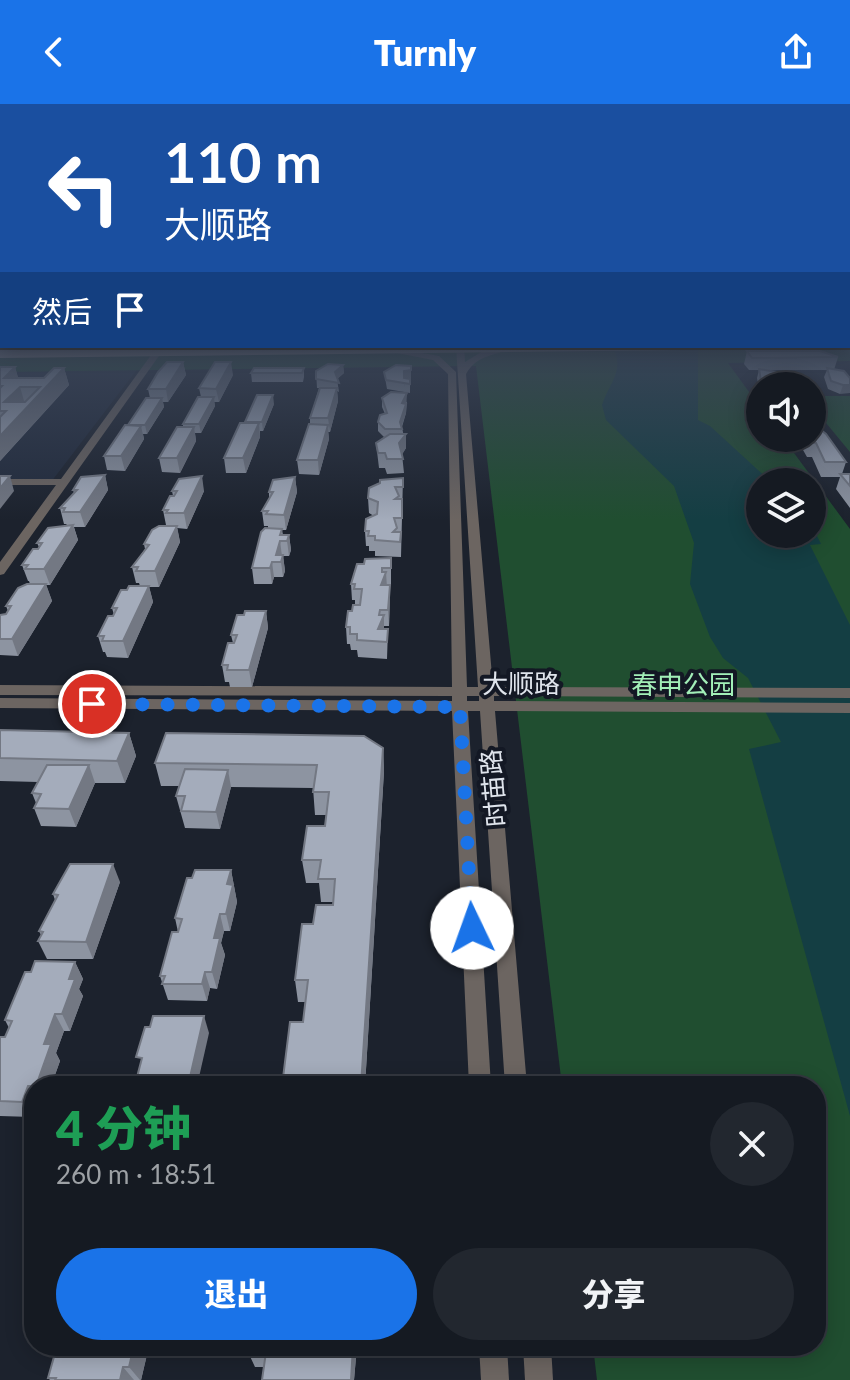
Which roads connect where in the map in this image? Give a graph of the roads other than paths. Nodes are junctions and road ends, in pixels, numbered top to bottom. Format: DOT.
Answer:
graph roads {
  1 [pos="123,401"];
  2 [pos="457,401"];
  3 [pos="459,401"];
  4 [pos="0,482"];
  5 [pos="58,482"];
  6 [pos="0,571"];
  7 [pos="0,690"];
  8 [pos="850,693"];
  9 [pos="486,699"];
  10 [pos="0,703"];
  11 [pos="460,707"];
  12 [pos="850,708"];
  13 [pos="479,1076"];
  14 [pos="515,1076"];
  15 [pos="494,1356"];
  16 [pos="538,1356"];
  17 [pos="495,1380"];
  18 [pos="539,1380"];
  1 -- 6 [label="street"];
  2 -- 11 [label="street, 时苗路"];
  3 -- 9 [label="street, 时苗路"];
  4 -- 5 [label="street"];
  7 -- 9 [label="street, 大顺路"];
  8 -- 9 [label="street, 大顺路"];
  9 -- 11 [label="street, 大顺路"];
  9 -- 12 [label="street, 大顺路"];
  9 -- 14 [label="street, 时苗路"];
  10 -- 11 [label="street, 大顺路"];
  11 -- 13 [label="street, 时苗路"];
  15 -- 17 [label="street"];
  16 -- 18 [label="street"];
}
